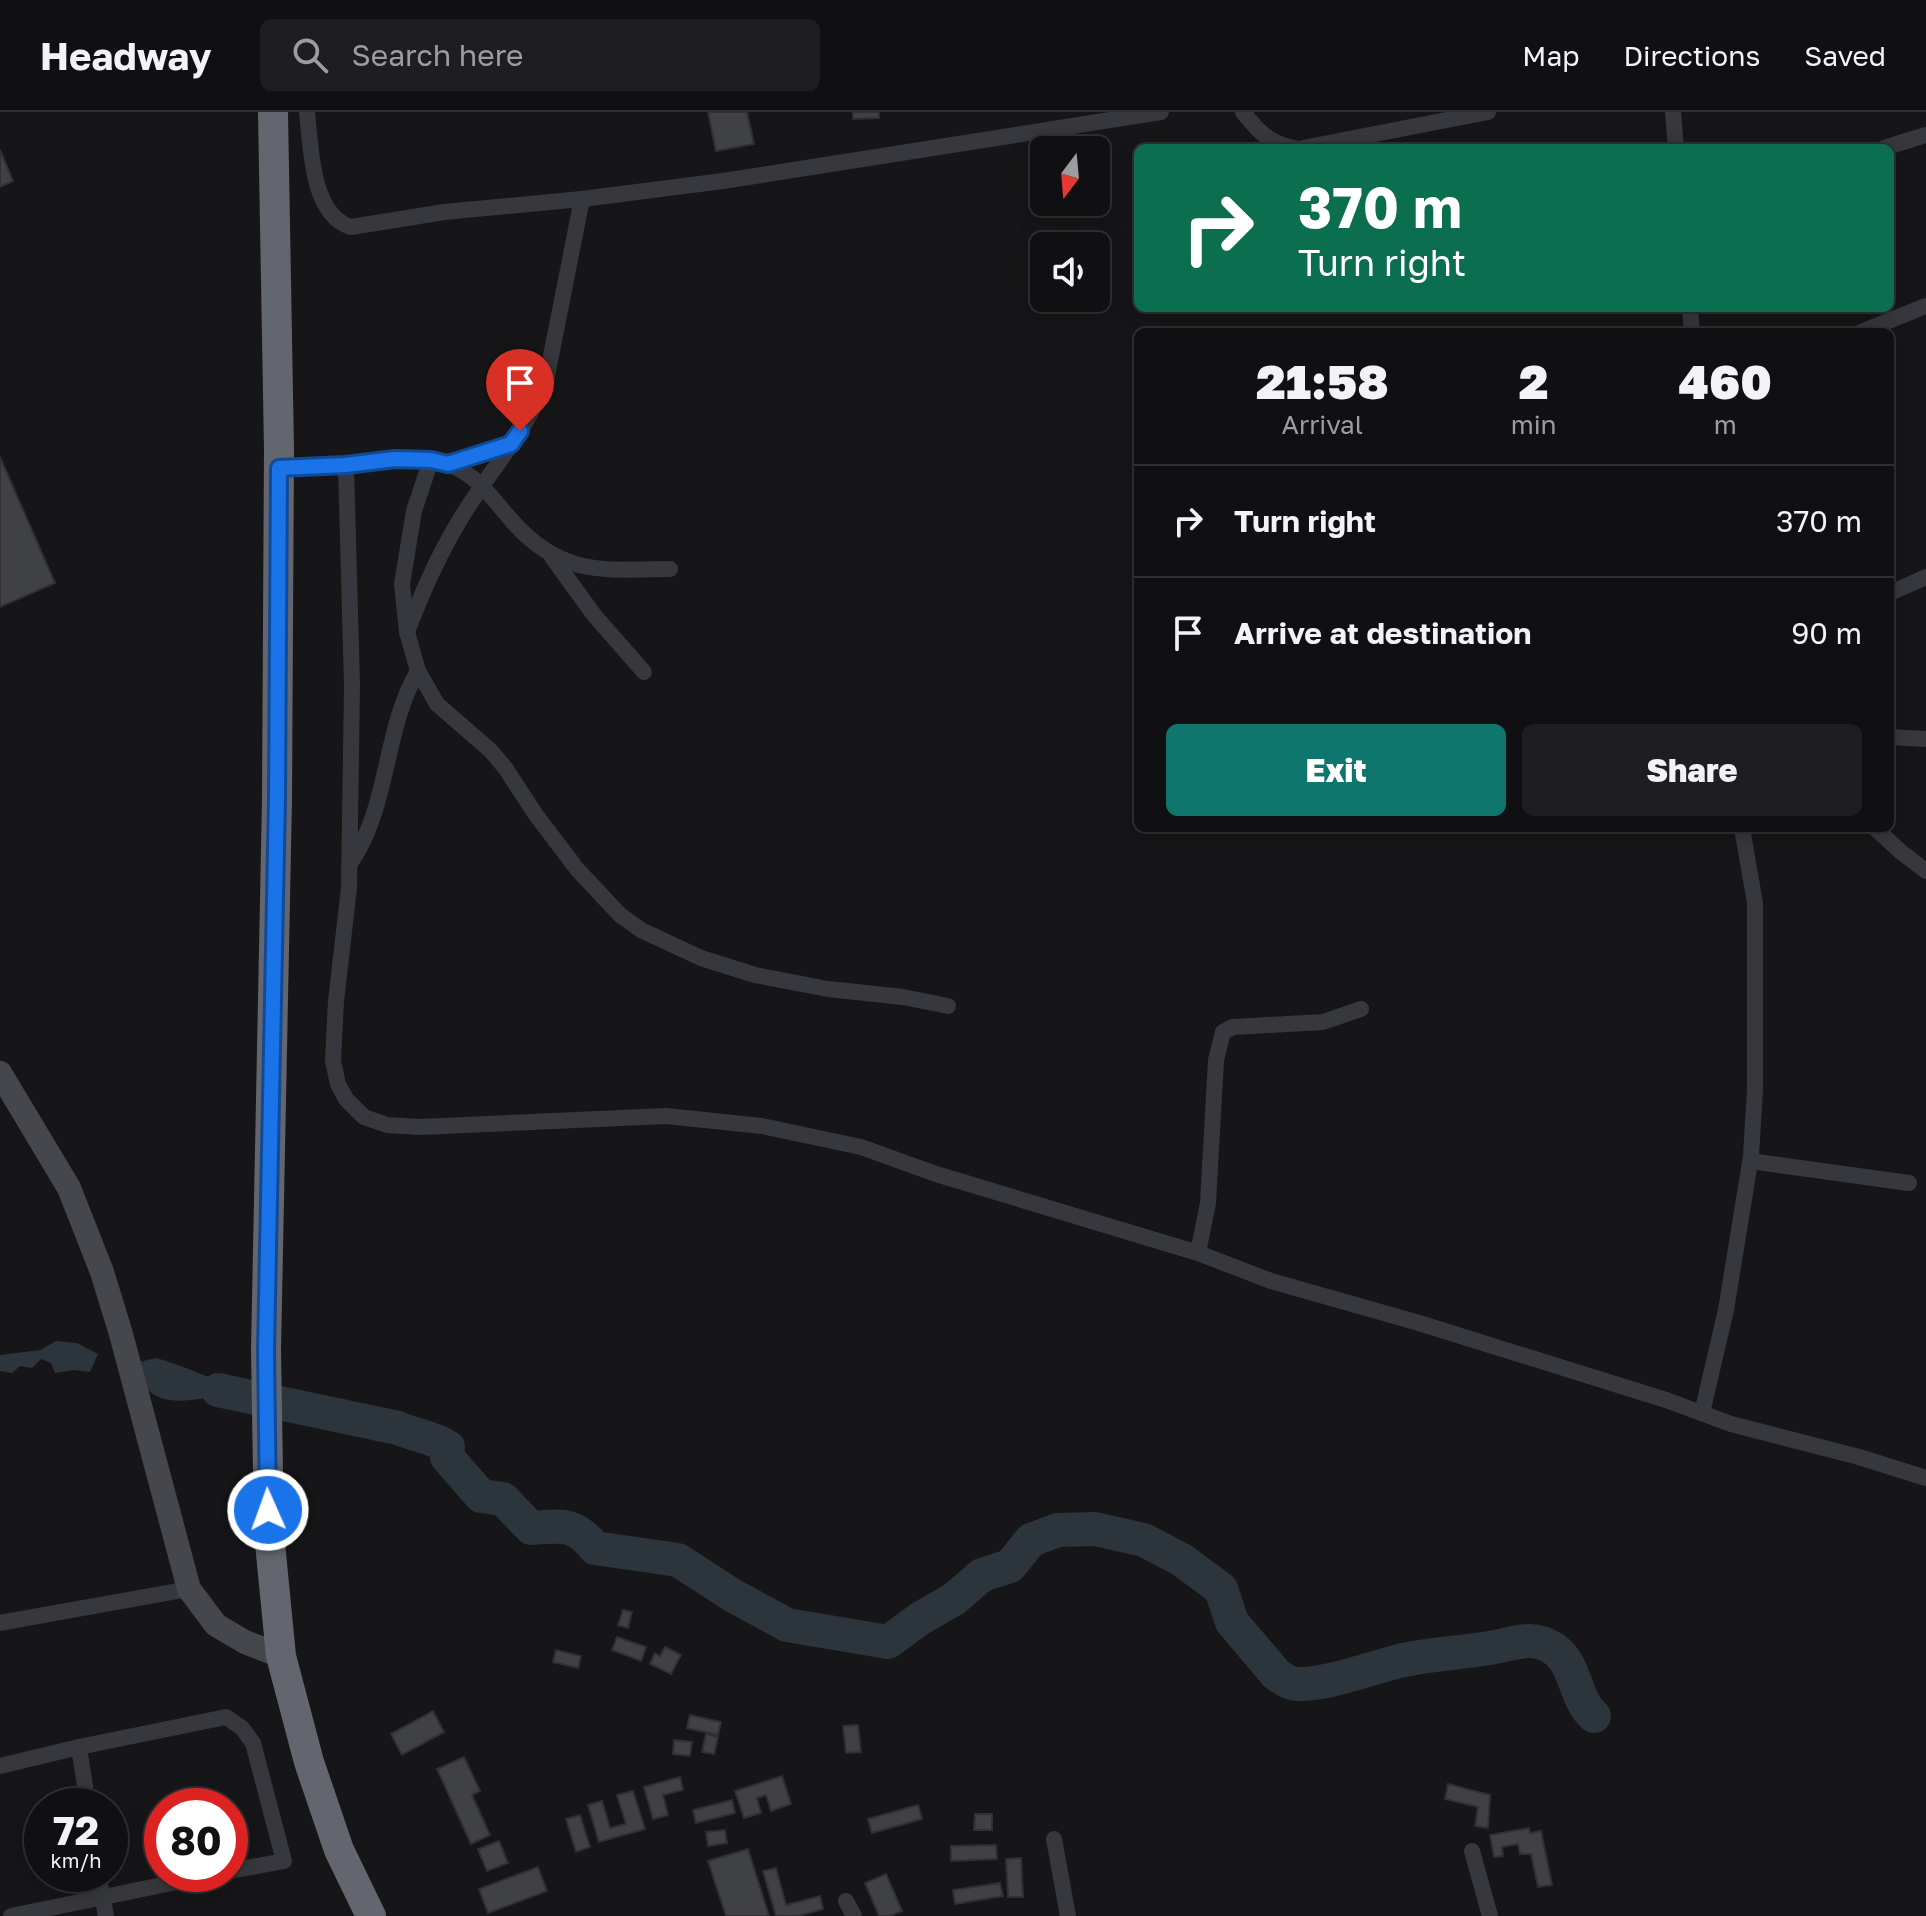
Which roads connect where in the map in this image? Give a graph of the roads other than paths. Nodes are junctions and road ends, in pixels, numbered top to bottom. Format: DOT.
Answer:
graph roads {
  1 [pos="273,112"];
  2 [pos="307,112"];
  3 [pos="1161,112"];
  4 [pos="1243,112"];
  5 [pos="1488,112"];
  6 [pos="1673,112"];
  7 [pos="1066,120"];
  8 [pos="1926,135"];
  9 [pos="1275,144"];
  10 [pos="1324,144"];
  11 [pos="1676,144"];
  12 [pos="1894,145"];
  13 [pos="582,199"];
  14 [pos="1926,306"];
  15 [pos="1871,328"];
  16 [pos="511,444"];
  17 [pos="431,460"];
  18 [pos="448,464"];
  19 [pos="346,465"];
  20 [pos="279,468"];
  21 [pos="484,486"];
  22 [pos="552,557"];
  23 [pos="670,569"];
  24 [pos="1926,577"];
  25 [pos="1894,591"];
  26 [pos="407,632"];
  27 [pos="418,671"];
  28 [pos="644,672"];
  29 [pos="1894,737"];
  30 [pos="1926,739"];
  31 [pos="1743,832"];
  32 [pos="1879,832"];
  33 [pos="349,865"];
  34 [pos="1926,871"];
  35 [pos="948,1006"];
  36 [pos="1361,1009"];
  37 [pos="0,1073"];
  38 [pos="1750,1161"];
  39 [pos="1909,1183"];
  40 [pos="1198,1253"];
  41 [pos="1702,1413"];
  42 [pos="1926,1478"];
  43 [pos="189,1589"];
  44 [pos="0,1623"];
  45 [pos="281,1656"];
  46 [pos="79,1747"];
  47 [pos="0,1766"];
  48 [pos="85,1788"];
  49 [pos="1054,1839"];
  50 [pos="1472,1851"];
  51 [pos="248,1868"];
  52 [pos="144,1889"];
  53 [pos="101,1892"];
  54 [pos="102,1897"];
  55 [pos="11,1916"];
  56 [pos="106,1916"];
  57 [pos="371,1916"];
  58 [pos="1068,1916"];
  59 [pos="1490,1916"];
  1 -- 20 [label="highway"];
  2 -- 13 [label="street"];
  3 -- 7 [label="street"];
  4 -- 9 [label="street"];
  5 -- 10 [label="street"];
  6 -- 11 [label="street"];
  7 -- 13 [label="street"];
  8 -- 12 [label="street"];
  13 -- 16 [label="street"];
  14 -- 15 [label="street"];
  16 -- 18 [label="street"];
  16 -- 21 [label="street"];
  17 -- 18 [label="street"];
  17 -- 19 [label="street"];
  17 -- 26 [label="street"];
  18 -- 21 [label="street"];
  19 -- 20 [label="street"];
  19 -- 33 [label="street"];
  20 -- 45 [label="highway"];
  21 -- 22 [label="street"];
  21 -- 26 [label="street"];
  22 -- 23 [label="street"];
  22 -- 28 [label="street"];
  24 -- 25 [label="street"];
  26 -- 27 [label="street"];
  27 -- 33 [label="street"];
  27 -- 35 [label="street"];
  29 -- 30 [label="street"];
  31 -- 38 [label="street"];
  32 -- 34 [label="street"];
  33 -- 40 [label="street"];
  36 -- 40 [label="street"];
  37 -- 43 [label="main road"];
  38 -- 39 [label="street"];
  38 -- 41 [label="street"];
  40 -- 41 [label="street"];
  41 -- 42 [label="street"];
  43 -- 44 [label="street"];
  43 -- 45 [label="main road"];
  45 -- 57 [label="highway"];
  46 -- 47 [label="street"];
  46 -- 48 [label="street"];
  46 -- 51 [label="street"];
  49 -- 58 [label="street"];
  50 -- 59 [label="street"];
  52 -- 54 [label="street"];
  53 -- 54 [label="street"];
  54 -- 55 [label="street"];
  54 -- 56 [label="street"];
}
